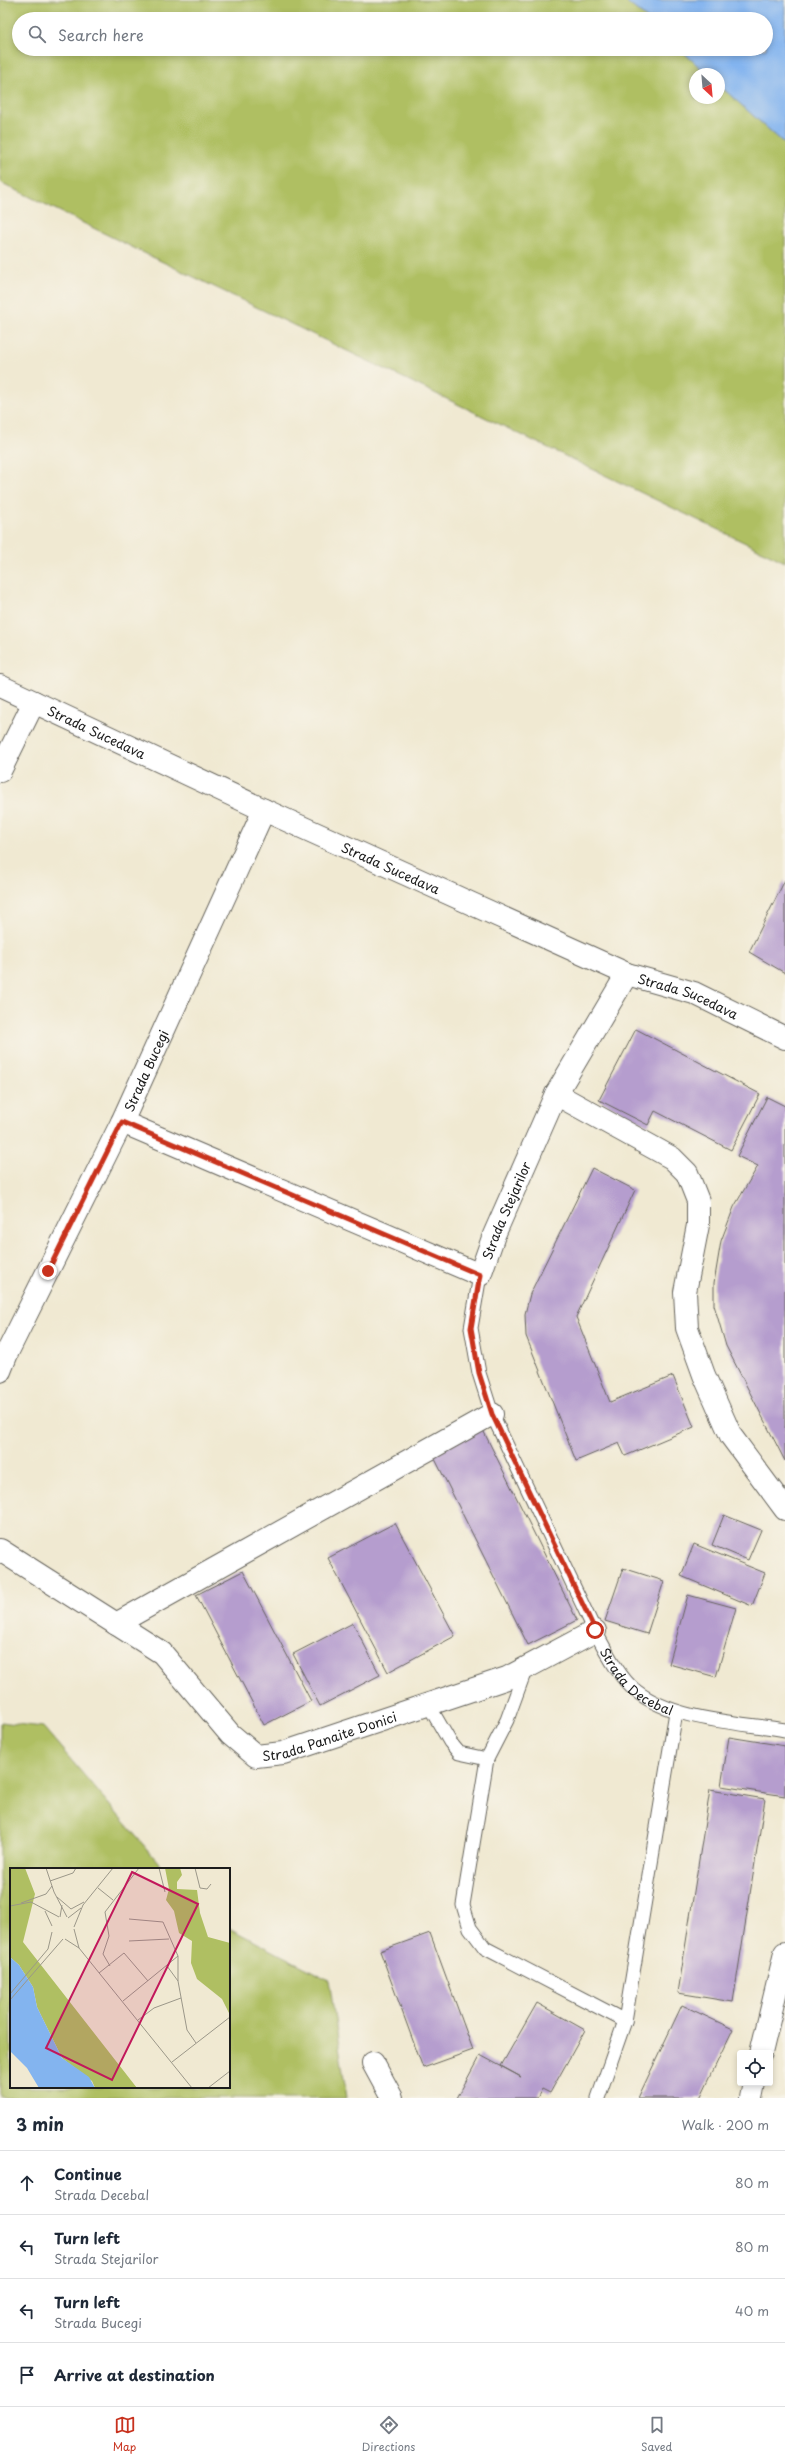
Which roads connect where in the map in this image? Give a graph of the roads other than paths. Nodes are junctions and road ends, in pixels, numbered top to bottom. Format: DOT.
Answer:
graph roads {
  1 [pos="0,686"];
  2 [pos="34,702"];
  3 [pos="0,771"];
  4 [pos="264,810"];
  5 [pos="627,974"];
  6 [pos="785,1038"];
  7 [pos="556,1094"];
  8 [pos="122,1122"];
  9 [pos="480,1275"];
  10 [pos="4,1350"];
  11 [pos="0,1371"];
  12 [pos="492,1414"];
  13 [pos="785,1509"];
  14 [pos="0,1550"];
  15 [pos="116,1624"];
  16 [pos="595,1630"];
  17 [pos="526,1668"];
  18 [pos="428,1704"];
  19 [pos="676,1712"];
  20 [pos="785,1730"];
  21 [pos="487,1760"];
  22 [pos="785,1952"];
  23 [pos="625,2021"];
  24 [pos="762,2050"];
  25 [pos="374,2063"];
  26 [pos="753,2086"];
  27 [pos="392,2098"];
  28 [pos="598,2098"];
  29 [pos="751,2098"];
  1 -- 2 [label="street, Strada Sucedava"];
  2 -- 3 [label="street"];
  2 -- 4 [label="street, Strada Sucedava"];
  4 -- 5 [label="street, Strada Sucedava"];
  4 -- 8 [label="street, Strada Bucegi"];
  5 -- 6 [label="street, Strada Sucedava"];
  5 -- 7 [label="street, Strada Stejarilor"];
  7 -- 9 [label="street, Strada Stejarilor"];
  7 -- 13 [label="street"];
  8 -- 9 [label="street, Strada Stejarilor"];
  8 -- 10 [label="street, Strada Bucegi"];
  9 -- 12 [label="lane, Strada Decebal"];
  10 -- 11 [label="street, Strada Bucegi"];
  12 -- 15 [label="street"];
  12 -- 16 [label="lane, Strada Decebal"];
  14 -- 15 [label="street, Strada Panaite Donici"];
  15 -- 18 [label="street, Strada Panaite Donici"];
  16 -- 17 [label="street, Strada Panaite Donici"];
  16 -- 19 [label="lane, Strada Decebal"];
  17 -- 18 [label="street, Strada Panaite Donici"];
  17 -- 21 [label="lane"];
  18 -- 21 [label="lane"];
  19 -- 20 [label="lane, Strada Decebal"];
  19 -- 23 [label="lane"];
  21 -- 23 [label="lane"];
  22 -- 24 [label="street"];
  23 -- 28 [label="lane"];
  25 -- 27 [label="street"];
  26 -- 29 [label="street"];
}
